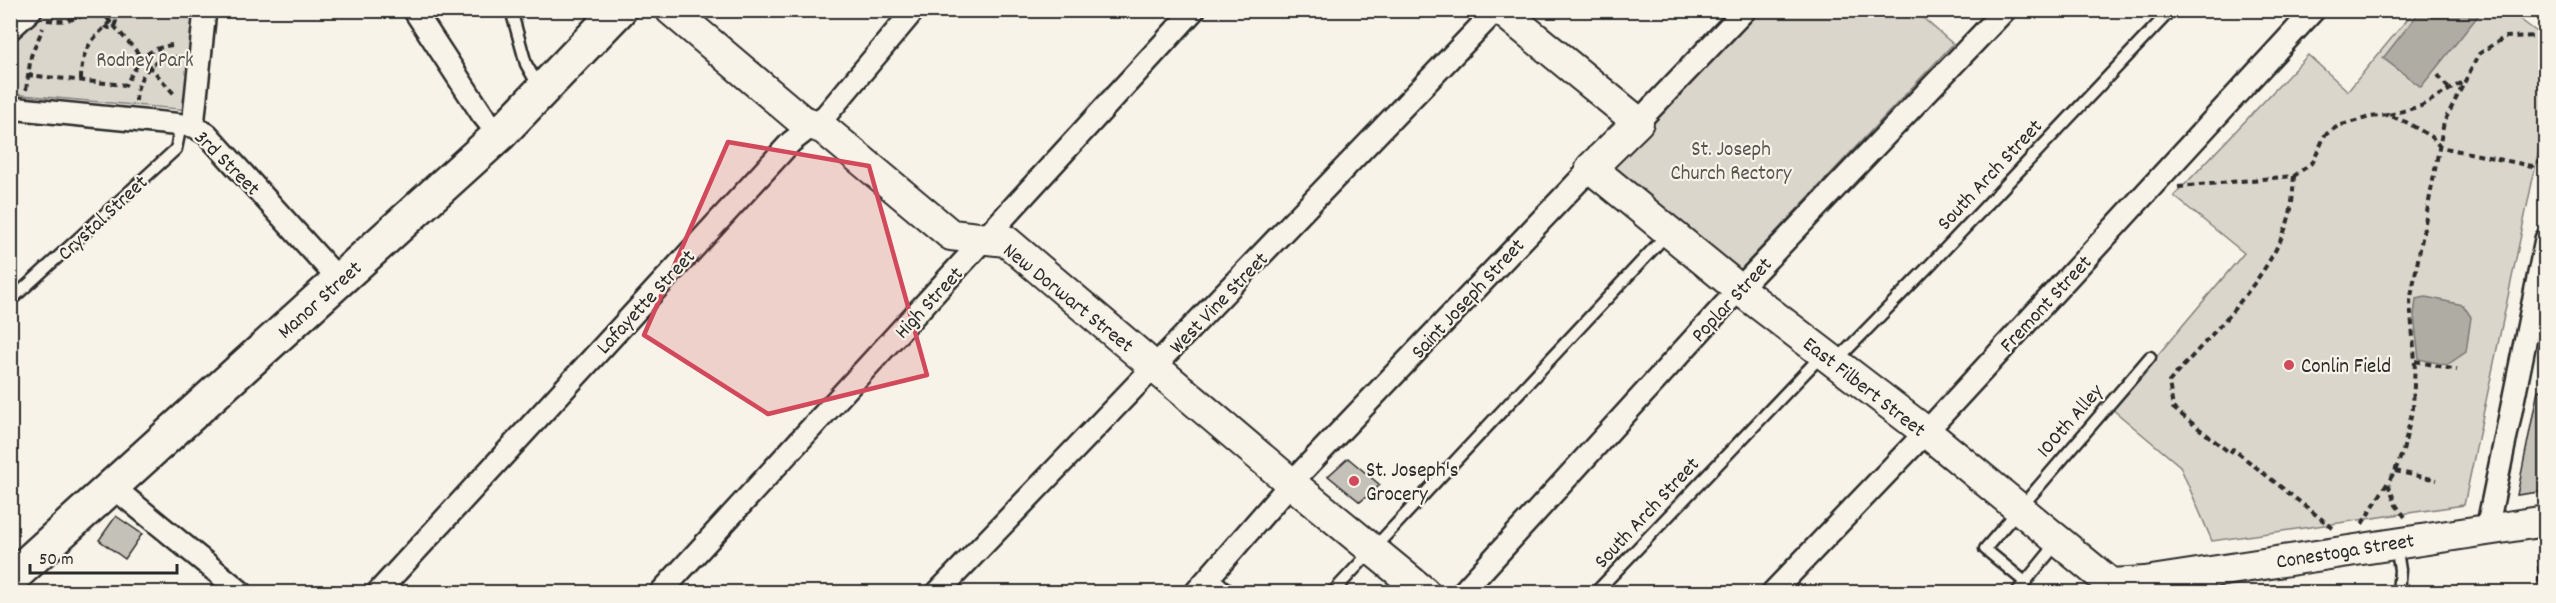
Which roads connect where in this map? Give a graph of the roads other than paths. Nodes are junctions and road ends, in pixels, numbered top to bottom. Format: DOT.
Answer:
graph roads {
  1 [pos="205,10"];
  2 [pos="414,10"];
  3 [pos="511,10"];
  4 [pos="671,10"];
  5 [pos="914,10"];
  6 [pos="1194,10"];
  7 [pos="1496,10"];
  8 [pos="1501,10"];
  9 [pos="1745,10"];
  10 [pos="2005,10"];
  11 [pos="2171,10"];
  12 [pos="2314,10"];
  13 [pos="610,14"];
  14 [pos="40,17"];
  15 [pos="10,29"];
  16 [pos="542,92"];
  17 [pos="10,108"];
  18 [pos="1638,122"];
  19 [pos="187,125"];
  20 [pos="813,125"];
  21 [pos="499,135"];
  22 [pos="1591,168"];
  23 [pos="1669,232"];
  24 [pos="986,239"];
  25 [pos="2546,239"];
  26 [pos="339,280"];
  27 [pos="1739,289"];
  28 [pos="10,301"];
  29 [pos="2150,357"];
  30 [pos="1829,358"];
  31 [pos="1155,366"];
  32 [pos="1926,432"];
  33 [pos="1291,483"];
  34 [pos="113,487"];
  35 [pos="2018,509"];
  36 [pos="2542,521"];
  37 [pos="2487,529"];
  38 [pos="2401,530"];
  39 [pos="2058,542"];
  40 [pos="1373,549"];
  41 [pos="1212,576"];
  42 [pos="10,579"];
  43 [pos="2025,582"];
  44 [pos="2140,587"];
  45 [pos="241,592"];
  46 [pos="378,592"];
  47 [pos="661,592"];
  48 [pos="938,592"];
  49 [pos="1196,592"];
  50 [pos="1230,592"];
  51 [pos="1333,592"];
  52 [pos="1424,592"];
  53 [pos="1463,592"];
  54 [pos="1596,592"];
  55 [pos="1773,592"];
  56 [pos="2017,592"];
  57 [pos="2398,592"];
  1 -- 19 [label="street, Crystal Street"];
  2 -- 21 [label="street"];
  3 -- 16 [label="lane"];
  4 -- 20 [label="street, New Dorwart Street"];
  5 -- 20 [label="street, Lafayette Street"];
  6 -- 24 [label="street, High Street"];
  7 -- 31 [label="street, West Vine Street"];
  8 -- 18 [label="street"];
  9 -- 18 [label="street, Saint Joseph Street"];
  10 -- 27 [label="street, Poplar Street"];
  11 -- 30 [label="lane, South Arch Street"];
  12 -- 32 [label="street, Fremont Street"];
  13 -- 16 [label="main road, Manor Street"];
  14 -- 15 [label="street"];
  16 -- 21 [label="main road, Manor Street"];
  17 -- 19 [label="street, 3rd Street"];
  18 -- 22 [label="street, Saint Joseph Street"];
  19 -- 26 [label="street, 3rd Street"];
  19 -- 28 [label="lane, Crystal Street"];
  20 -- 24 [label="street, New Dorwart Street"];
  20 -- 46 [label="street, Lafayette Street"];
  21 -- 26 [label="main road, Manor Street"];
  22 -- 23 [label="street, East Filbert Street"];
  22 -- 33 [label="street, Saint Joseph Street"];
  23 -- 27 [label="street, East Filbert Street"];
  23 -- 40 [label="lane"];
  24 -- 31 [label="street, New Dorwart Street"];
  24 -- 47 [label="street, High Street"];
  25 -- 37 [label="street"];
  26 -- 34 [label="main road, Manor Street"];
  27 -- 30 [label="street, East Filbert Street"];
  27 -- 53 [label="street, Poplar Street"];
  29 -- 35 [label="lane, 100th Alley"];
  30 -- 32 [label="street, East Filbert Street"];
  30 -- 54 [label="lane, South Arch Street"];
  31 -- 33 [label="street, New Dorwart Street"];
  31 -- 48 [label="street, West Vine Street"];
  32 -- 35 [label="street, East Filbert Street"];
  32 -- 55 [label="street, Fremont Street"];
  33 -- 40 [label="street, New Dorwart Street"];
  33 -- 41 [label="street, Saint Joseph Street"];
  34 -- 42 [label="main road, Manor Street"];
  34 -- 45 [label="street"];
  35 -- 39 [label="street, East Filbert Street"];
  35 -- 43 [label="lane, 100th Alley"];
  36 -- 37 [label="street, Conestoga Street"];
  37 -- 38 [label="street, Conestoga Street"];
  38 -- 44 [label="street, Conestoga Street"];
  38 -- 57 [label="lane"];
  39 -- 43 [label="lane"];
  39 -- 44 [label="street, East Filbert Street"];
  40 -- 51 [label="lane"];
  40 -- 52 [label="street, New Dorwart Street"];
  41 -- 49 [label="street, Saint Joseph Street"];
  41 -- 50 [label="lane"];
  43 -- 56 [label="lane"];
}
